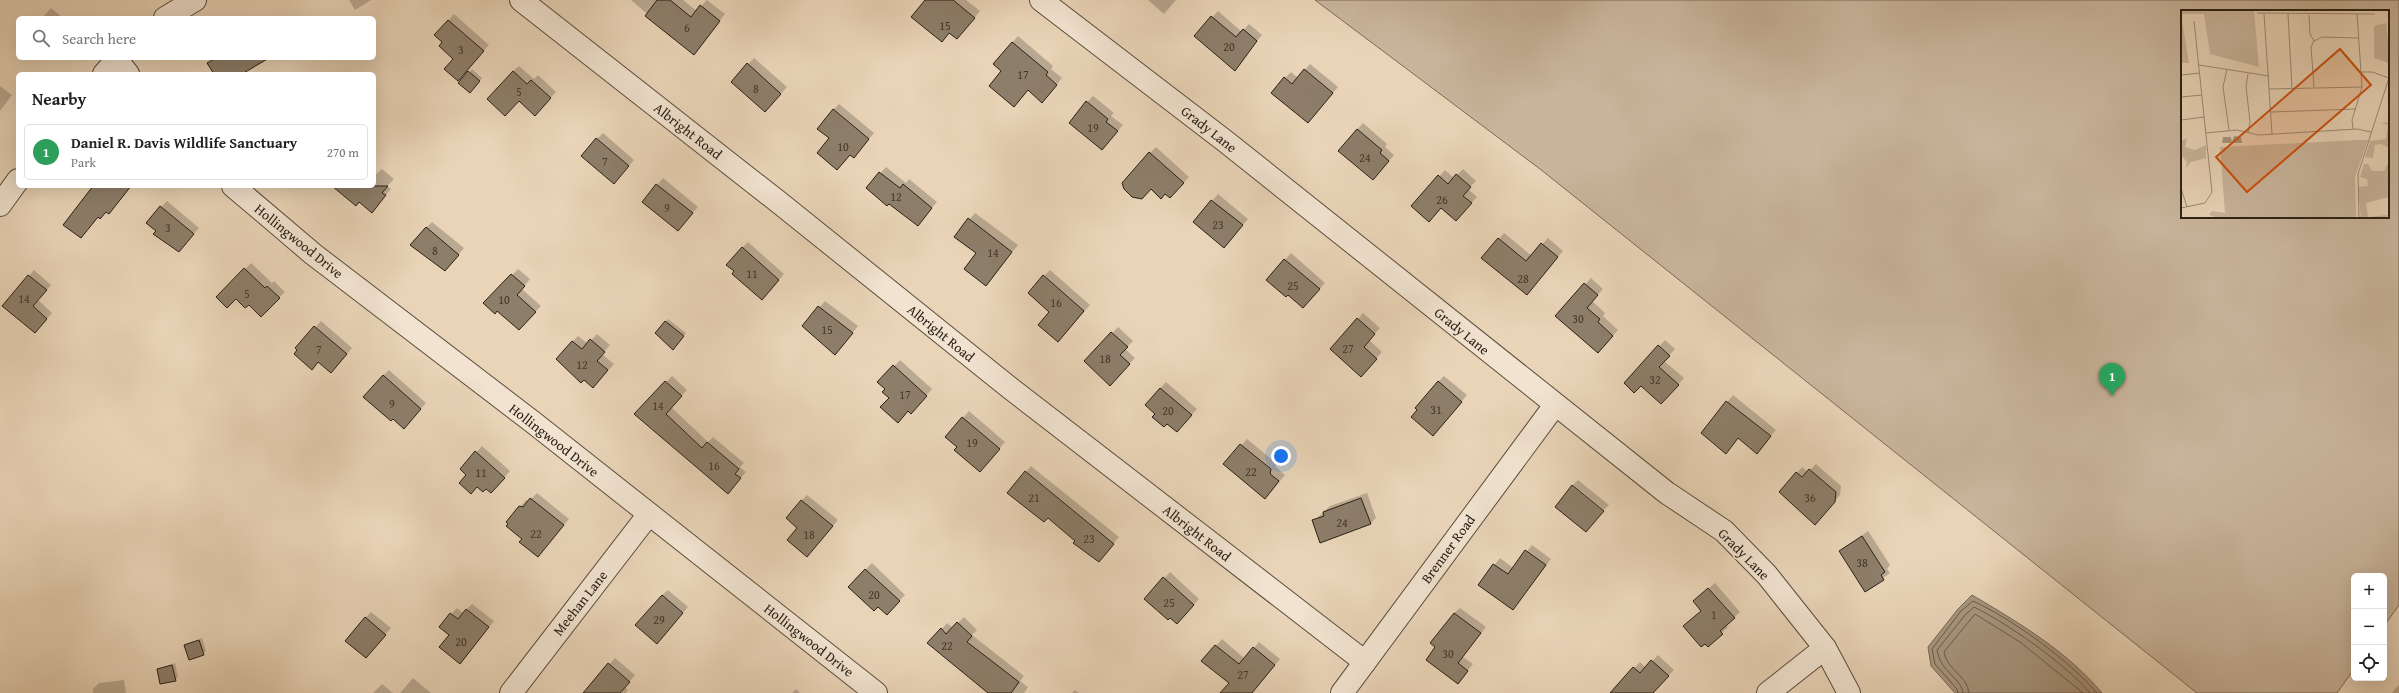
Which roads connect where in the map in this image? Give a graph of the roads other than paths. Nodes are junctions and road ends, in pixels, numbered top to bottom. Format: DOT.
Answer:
graph roads {
  1 [pos="195,0"];
  2 [pos="521,0"];
  3 [pos="1041,0"];
  4 [pos="168,16"];
  5 [pos="16,183"];
  6 [pos="235,188"];
  7 [pos="0,205"];
  8 [pos="1555,404"];
  9 [pos="649,514"];
  10 [pos="1825,648"];
  11 [pos="1365,662"];
  12 [pos="511,693"];
  13 [pos="876,693"];
  14 [pos="1342,693"];
  15 [pos="1768,693"];
  16 [pos="1849,693"];
  1 -- 4 [label="street"];
  2 -- 11 [label="street, Albright Road"];
  3 -- 8 [label="street, Grady Lane"];
  5 -- 7 [label="street"];
  6 -- 9 [label="street, Hollingwood Drive"];
  8 -- 10 [label="street, Grady Lane"];
  8 -- 11 [label="street, Brenner Road"];
  9 -- 12 [label="street, Meehan Lane"];
  9 -- 13 [label="street, Hollingwood Drive"];
  10 -- 15 [label="street"];
  10 -- 16 [label="street, Grady Lane"];
  11 -- 14 [label="street, Brenner Road"];
}
